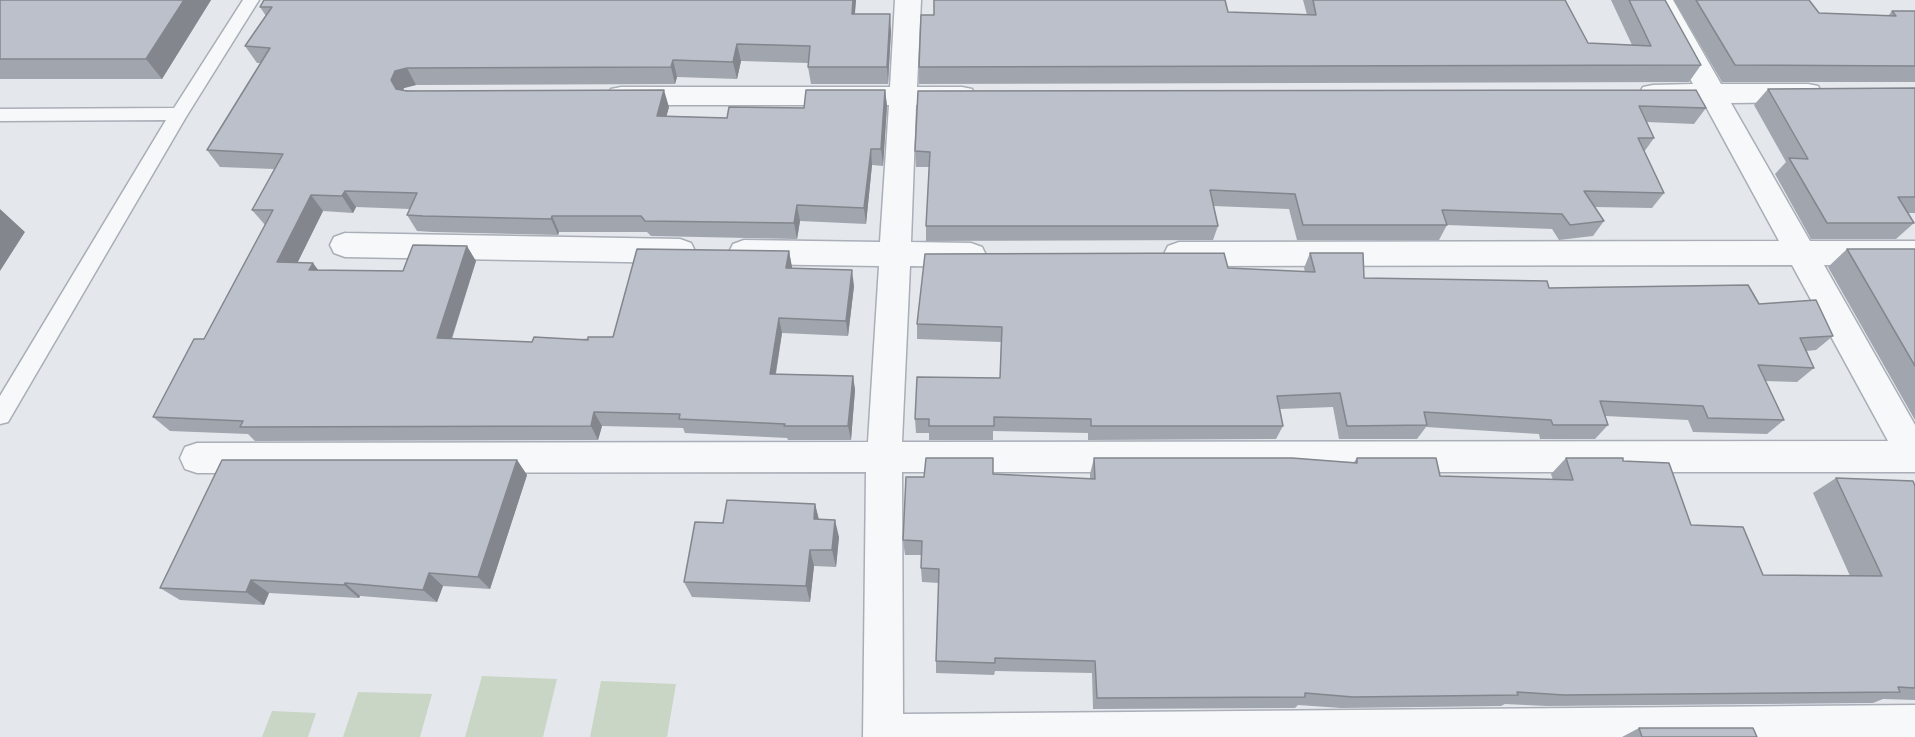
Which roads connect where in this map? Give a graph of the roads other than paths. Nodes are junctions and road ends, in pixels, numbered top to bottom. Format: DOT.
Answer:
graph roads {
  1 [pos="251,0"];
  2 [pos="908,0"];
  3 [pos="1660,0"];
  4 [pos="1832,93"];
  5 [pos="1629,94"];
  6 [pos="1712,94"];
  7 [pos="594,96"];
  8 [pos="904,96"];
  9 [pos="987,96"];
  10 [pos="0,114"];
  11 [pos="179,114"];
  12 [pos="345,245"];
  13 [pos="1798,251"];
  14 [pos="1915,253"];
  15 [pos="1153,254"];
  16 [pos="895,255"];
  17 [pos="1001,255"];
  18 [pos="0,415"];
  19 [pos="1915,456"];
  20 [pos="197,458"];
  21 [pos="884,459"];
  22 [pos="1915,725"];
  23 [pos="883,736"];
  1 -- 11 [label="lane"];
  2 -- 8 [label="street"];
  3 -- 6 [label="street"];
  4 -- 6 [label="street"];
  5 -- 6 [label="street"];
  6 -- 13 [label="street"];
  7 -- 8 [label="street"];
  8 -- 9 [label="street"];
  8 -- 16 [label="street"];
  10 -- 11 [label="lane"];
  11 -- 18 [label="lane"];
  12 -- 16 [label="street"];
  13 -- 14 [label="street"];
  13 -- 15 [label="street"];
  13 -- 19 [label="street"];
  16 -- 17 [label="street"];
  16 -- 21 [label="street"];
  19 -- 21 [label="street"];
  20 -- 21 [label="street"];
  21 -- 23 [label="street"];
  22 -- 23 [label="street"];
}
